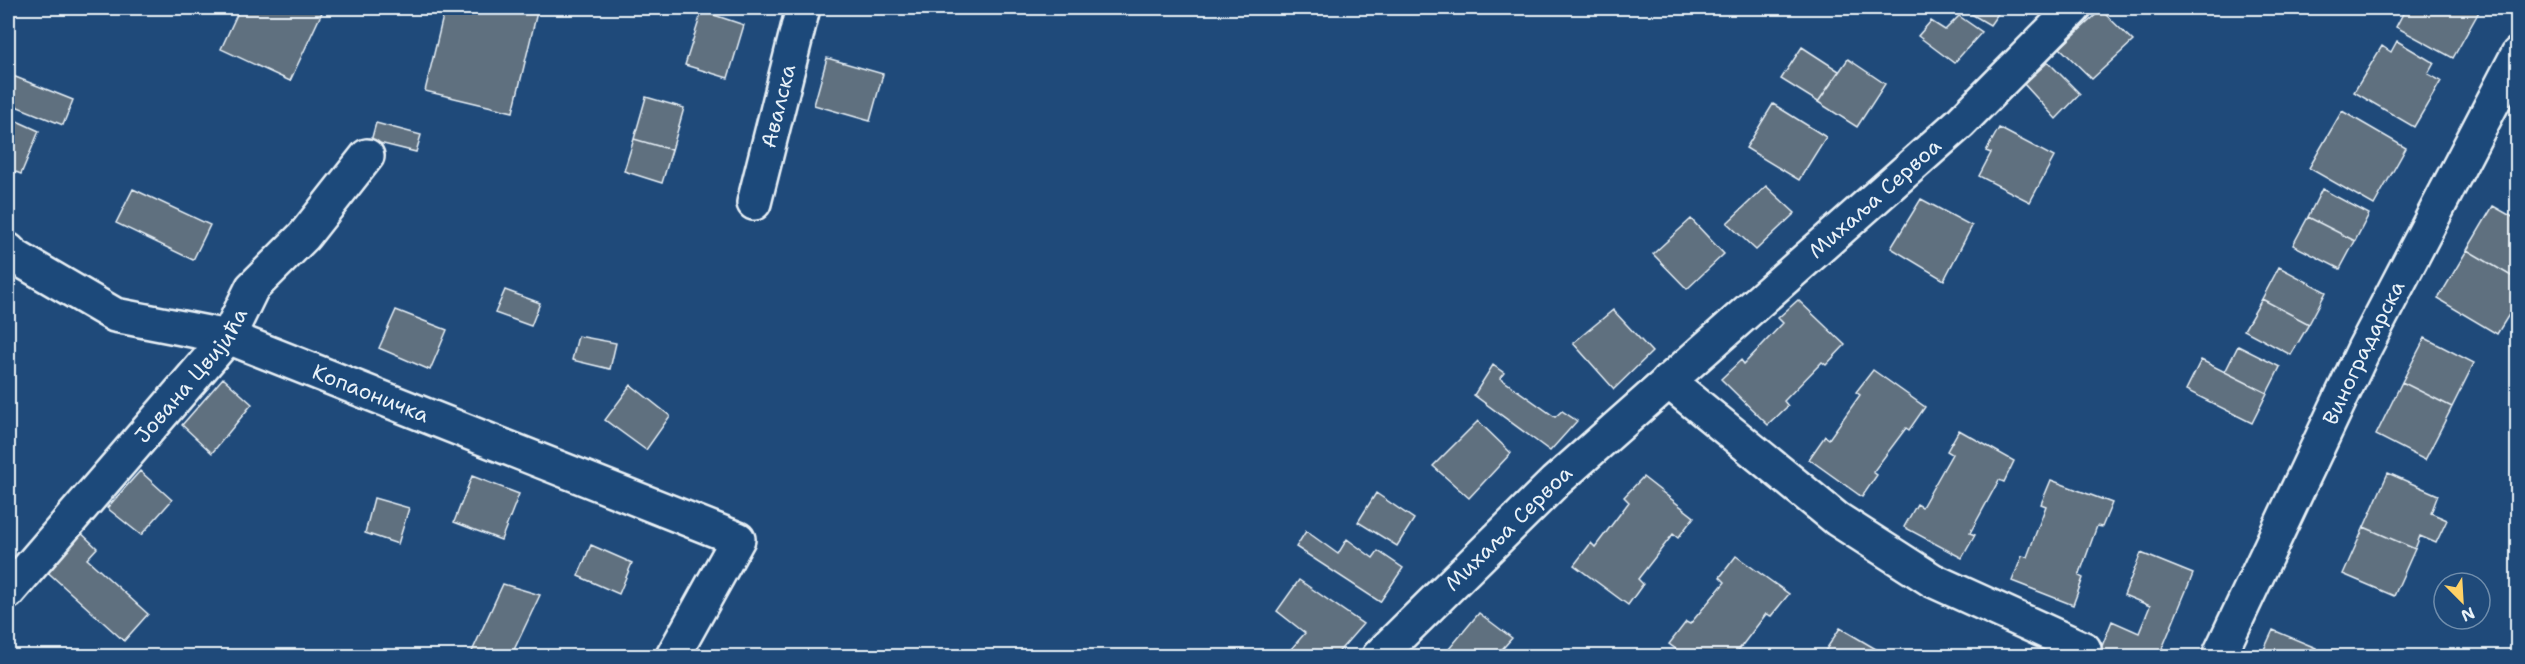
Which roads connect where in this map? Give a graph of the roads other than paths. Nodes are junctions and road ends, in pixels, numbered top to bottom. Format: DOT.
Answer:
graph roads {
  1 [pos="803,8"];
  2 [pos="2074,8"];
  3 [pos="2517,54"];
  4 [pos="367,156"];
  5 [pos="754,203"];
  6 [pos="8,250"];
  7 [pos="228,337"];
  8 [pos="1668,381"];
  9 [pos="8,592"];
  10 [pos="2084,649"];
  11 [pos="673,657"];
  12 [pos="1379,657"];
  13 [pos="2219,657"];
  1 -- 5 [label="street, Авалска"];
  2 -- 8 [label="street, Михаља Сервоа"];
  3 -- 13 [label="street, Виноградарска"];
  4 -- 7 [label="street, Јована Цвијића"];
  6 -- 7 [label="street, Копаоничка"];
  7 -- 9 [label="street, Јована Цвијића"];
  7 -- 11 [label="street, Копаоничка"];
  8 -- 10 [label="street"];
  8 -- 12 [label="street, Михаља Сервоа"];
}
